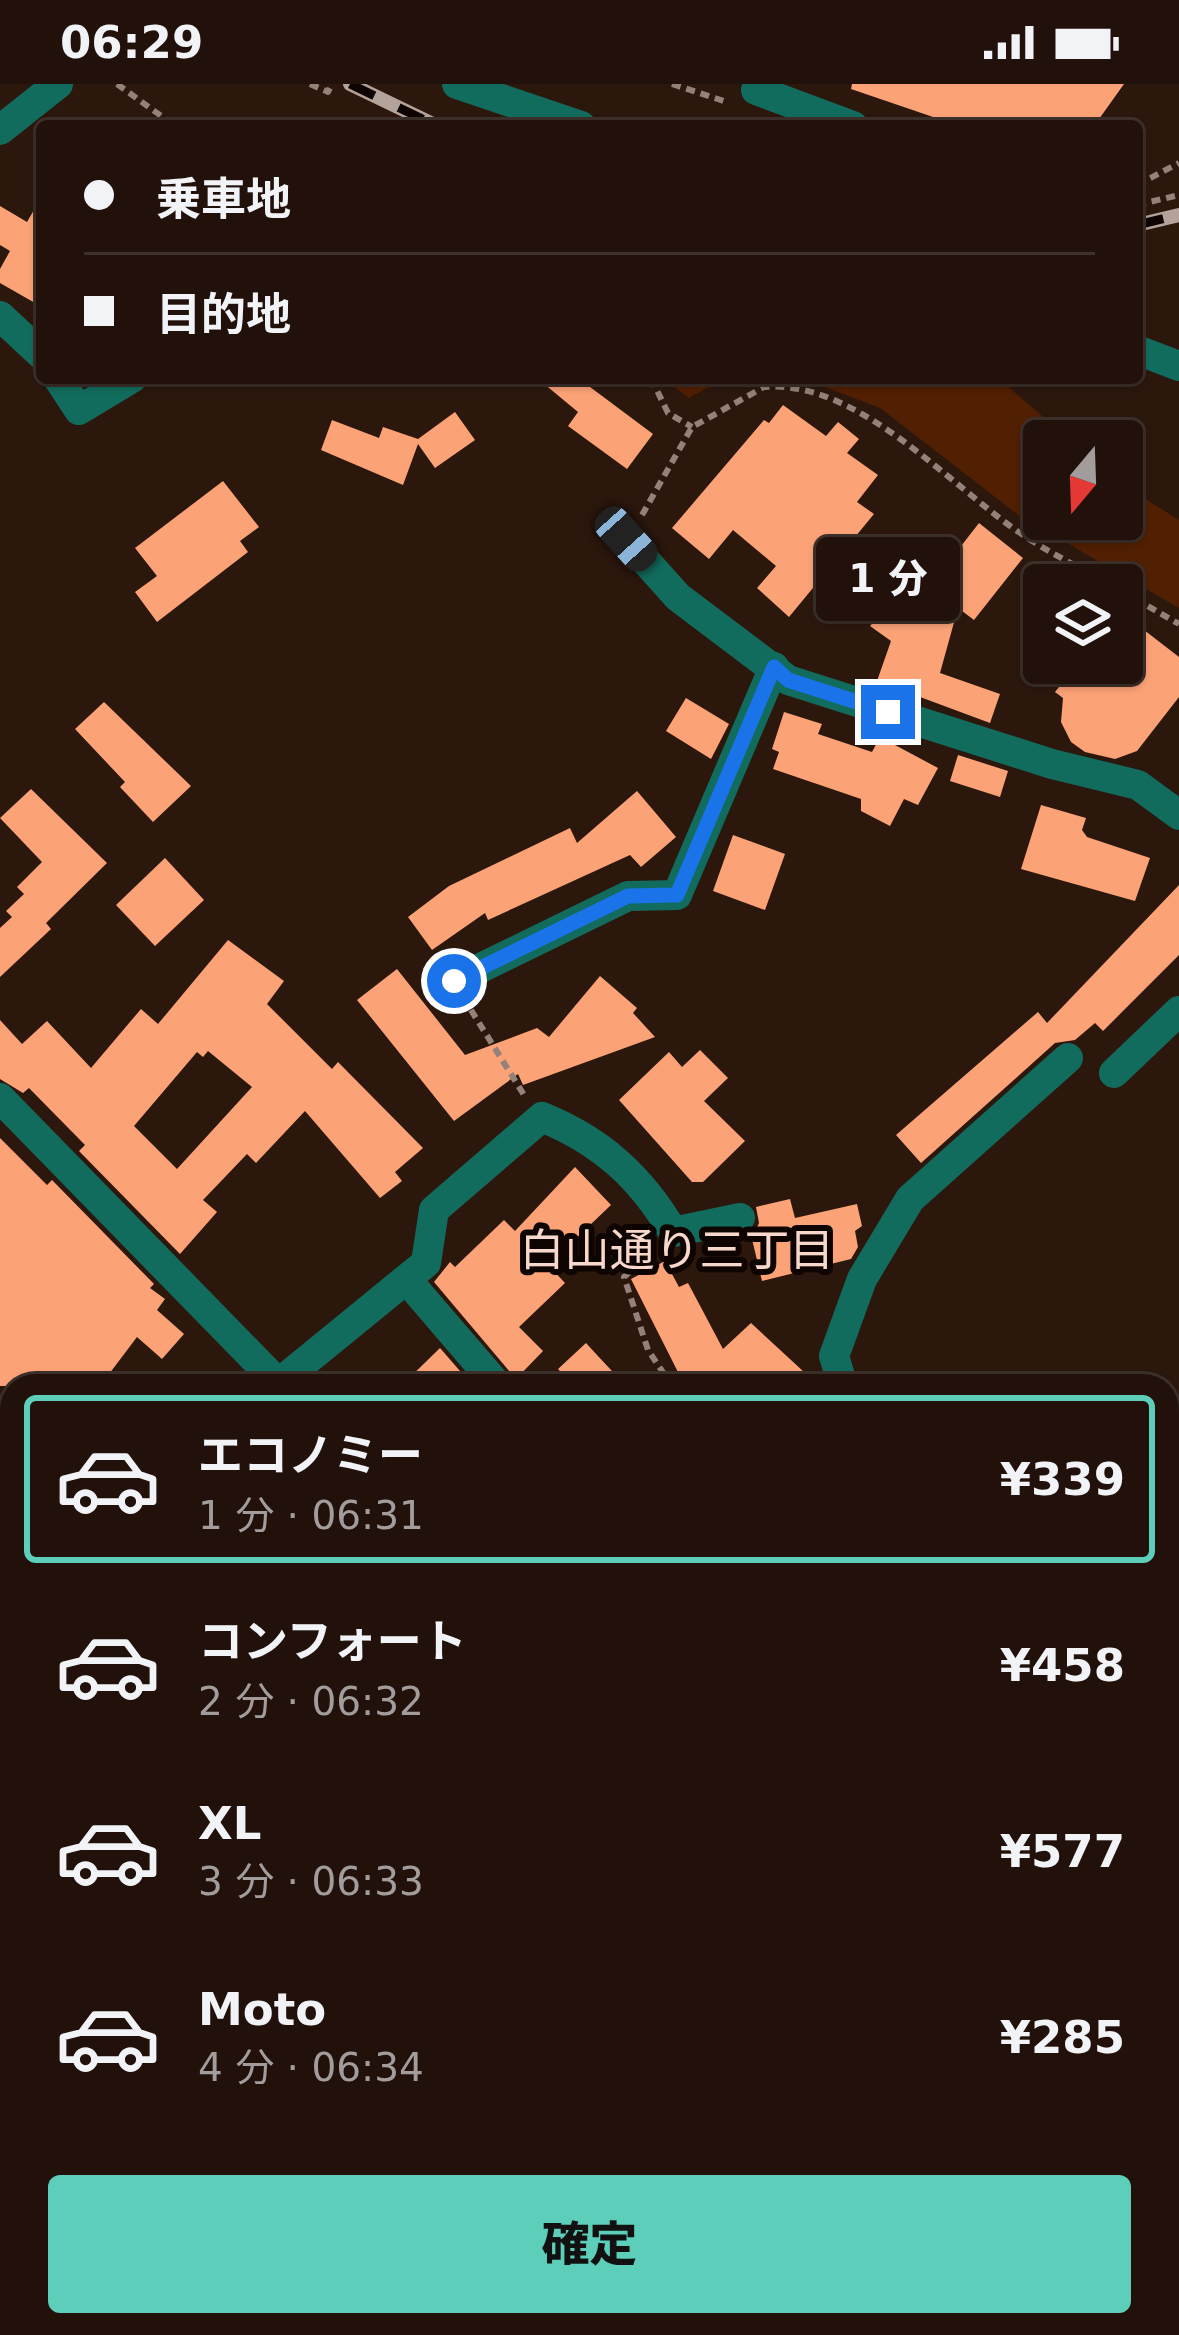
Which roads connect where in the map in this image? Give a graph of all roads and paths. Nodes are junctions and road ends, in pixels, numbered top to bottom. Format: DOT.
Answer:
graph roads {
  1 [pos="58,84"];
  2 [pos="117,84"];
  3 [pos="310,84"];
  4 [pos="332,84"];
  5 [pos="457,84"];
  6 [pos="672,84"];
  7 [pos="757,87"];
  8 [pos="167,120"];
  9 [pos="563,120"];
  10 [pos="838,120"];
  11 [pos="0,130"];
  12 [pos="1179,163"];
  13 [pos="1143,182"];
  14 [pos="1179,195"];
  15 [pos="1143,204"];
  16 [pos="0,316"];
  17 [pos="36,349"];
  18 [pos="1143,352"];
  19 [pos="1179,366"];
  20 [pos="62,384"];
  21 [pos="122,384"];
  22 [pos="654,384"];
  23 [pos="692,427"];
  24 [pos="626,539"];
  25 [pos="1074,564"];
  26 [pos="1143,603"];
  27 [pos="1179,624"];
  28 [pos="774,667"];
  29 [pos="1179,815"];
  30 [pos="454,981"];
  31 [pos="1179,1010"];
  32 [pos="1068,1058"];
  33 [pos="1114,1073"];
  34 [pos="0,1098"];
  35 [pos="542,1117"];
  36 [pos="740,1218"];
  37 [pos="673,1232"];
  38 [pos="407,1280"];
  39 [pos="269,1374"];
  40 [pos="293,1374"];
  41 [pos="488,1374"];
  42 [pos="664,1374"];
  43 [pos="840,1374"];
  1 -- 11 [label="street"];
  2 -- 8 [label="path"];
  3 -- 4 [label="path"];
  5 -- 9 [label="street"];
  6 -- 7 [label="path"];
  7 -- 10 [label="street"];
  12 -- 13 [label="path"];
  14 -- 15 [label="path"];
  16 -- 17 [label="street"];
  18 -- 19 [label="street"];
  20 -- 21 [label="street"];
  22 -- 23 [label="path"];
  23 -- 24 [label="path"];
  23 -- 25 [label="path"];
  24 -- 28 [label="street"];
  26 -- 27 [label="path"];
  28 -- 29 [label="street"];
  28 -- 30 [label="street"];
  30 -- 35 [label="path"];
  31 -- 33 [label="street"];
  32 -- 43 [label="street"];
  34 -- 39 [label="street"];
  35 -- 37 [label="street"];
  35 -- 38 [label="street"];
  36 -- 37 [label="street"];
  37 -- 42 [label="path"];
  38 -- 40 [label="street"];
  38 -- 41 [label="street"];
}
